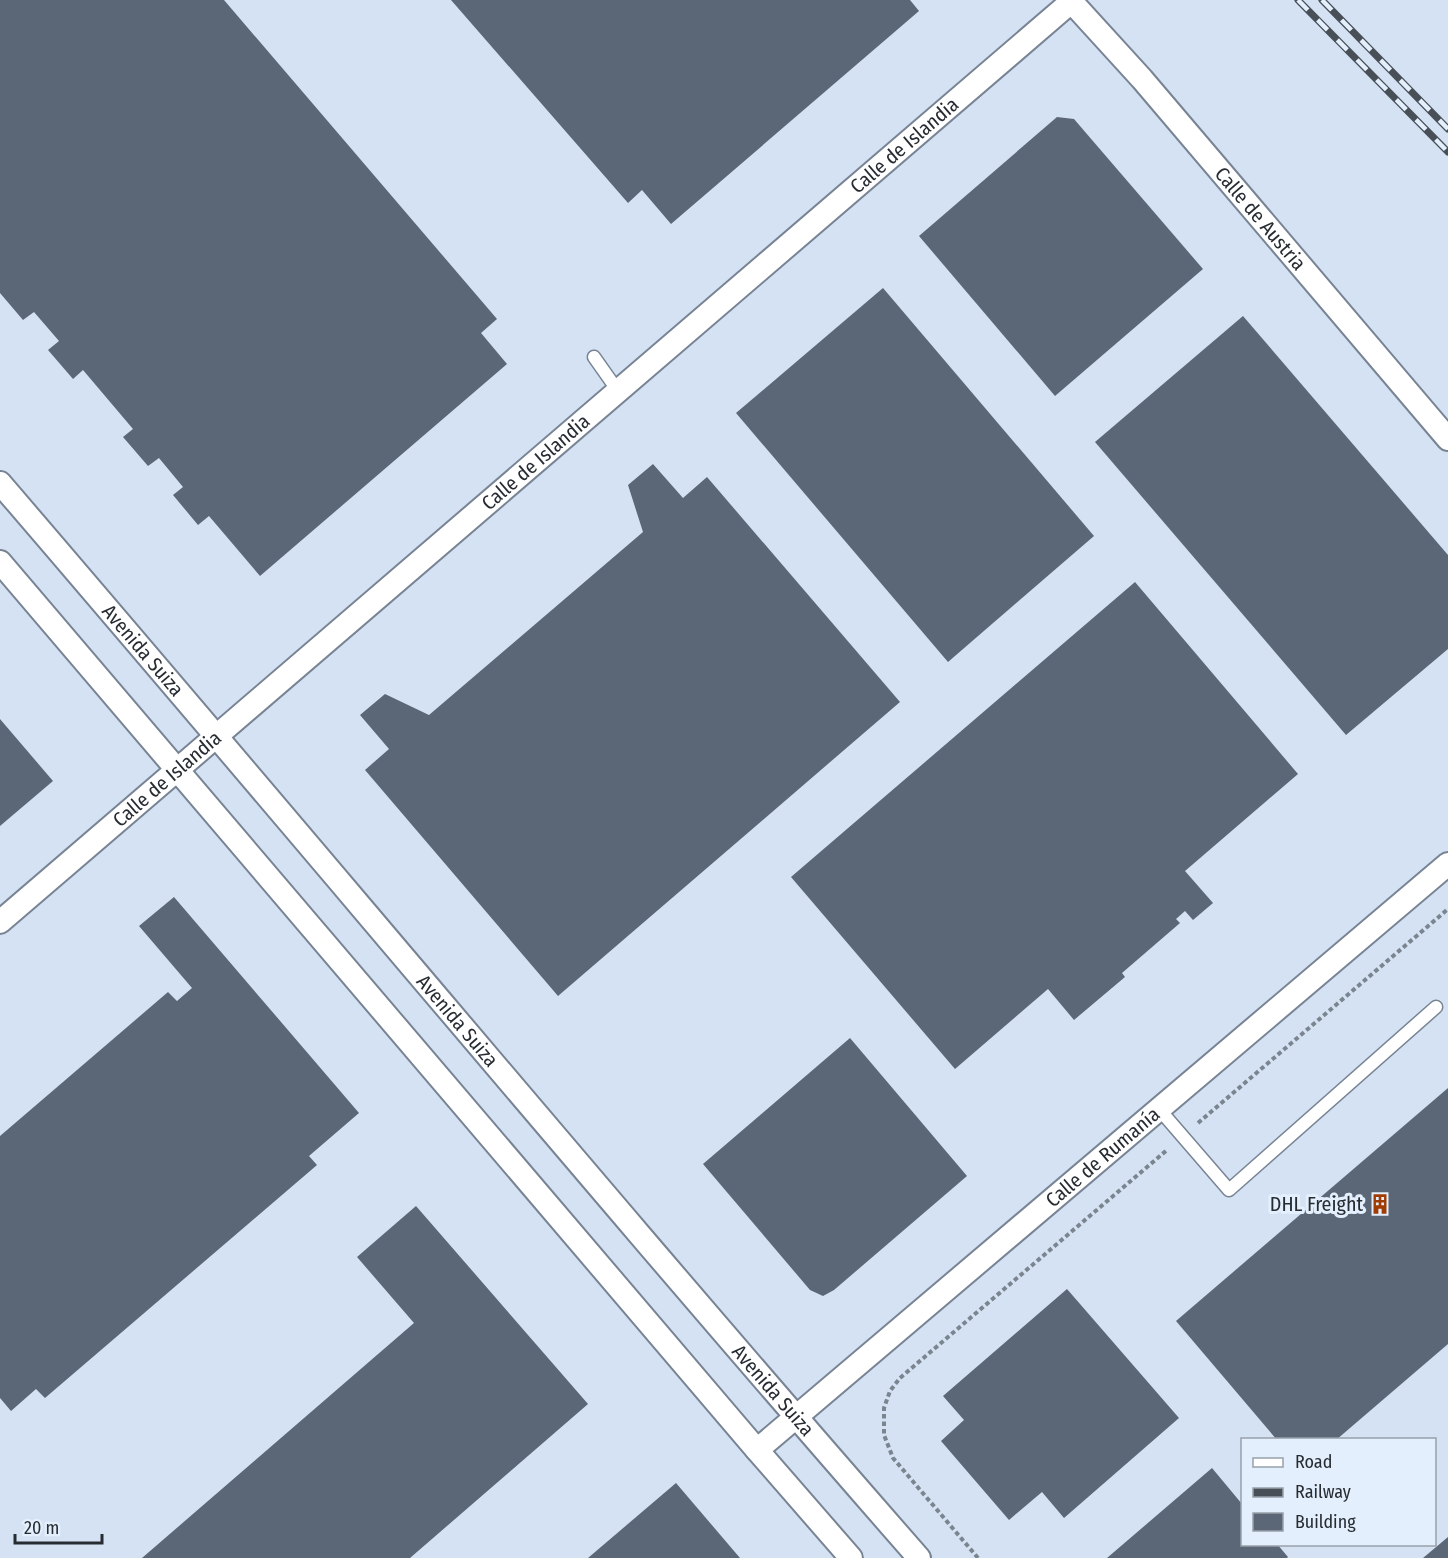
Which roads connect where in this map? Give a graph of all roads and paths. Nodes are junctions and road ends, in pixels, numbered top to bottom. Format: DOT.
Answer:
graph roads {
  1 [pos="1070,1"];
  2 [pos="594,357"];
  3 [pos="618,391"];
  4 [pos="1448,439"];
  5 [pos="0,483"];
  6 [pos="0,562"];
  7 [pos="217,736"];
  8 [pos="178,770"];
  9 [pos="1448,864"];
  10 [pos="1448,909"];
  11 [pos="0,922"];
  12 [pos="1436,1007"];
  13 [pos="1160,1109"];
  14 [pos="1197,1124"];
  15 [pos="1170,1147"];
  16 [pos="796,1418"];
  17 [pos="757,1450"];
  18 [pos="851,1558"];
  19 [pos="919,1558"];
  20 [pos="978,1558"];
  1 -- 3 [label="street, Calle de Islandia"];
  1 -- 4 [label="street, Calle de Austria"];
  2 -- 3 [label="lane"];
  3 -- 7 [label="street, Calle de Islandia"];
  5 -- 7 [label="street, Avenida Suiza"];
  6 -- 8 [label="street"];
  7 -- 8 [label="street, Calle de Islandia"];
  7 -- 16 [label="street, Avenida Suiza"];
  8 -- 11 [label="street, Calle de Islandia"];
  8 -- 17 [label="street"];
  9 -- 13 [label="street, Calle de Rumanía"];
  10 -- 14 [label="path"];
  12 -- 13 [label="lane"];
  13 -- 16 [label="street, Calle de Rumanía"];
  15 -- 20 [label="path"];
  16 -- 17 [label="street, Calle de Rumanía"];
  16 -- 19 [label="street, Avenida Suiza"];
  17 -- 18 [label="street"];
}
